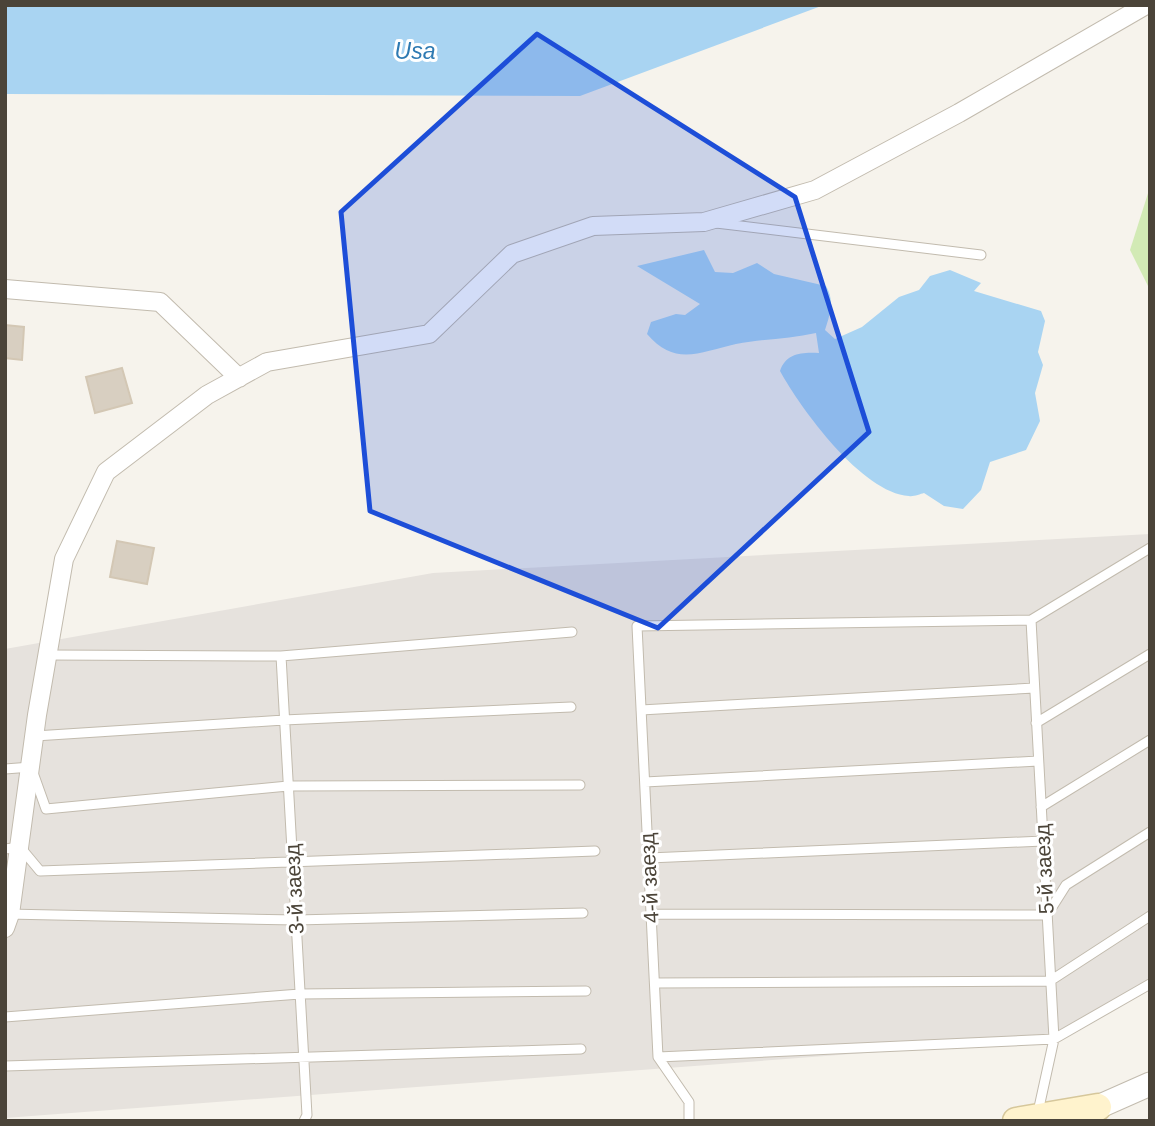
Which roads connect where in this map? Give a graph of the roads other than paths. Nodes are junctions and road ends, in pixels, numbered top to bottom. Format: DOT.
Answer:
graph roads {
  1 [pos="1146,5"];
  2 [pos="704,222"];
  3 [pos="982,255"];
  4 [pos="5,289"];
  5 [pos="239,378"];
  6 [pos="1150,548"];
  7 [pos="1031,620"];
  8 [pos="572,632"];
  9 [pos="1150,654"];
  10 [pos="48,655"];
  11 [pos="281,656"];
  12 [pos="1034,688"];
  13 [pos="571,707"];
  14 [pos="641,710"];
  15 [pos="285,720"];
  16 [pos="1036,723"];
  17 [pos="34,736"];
  18 [pos="1150,740"];
  19 [pos="1038,761"];
  20 [pos="31,766"];
  21 [pos="5,769"];
  22 [pos="645,782"];
  23 [pos="580,785"];
  24 [pos="288,786"];
  25 [pos="1041,807"];
  26 [pos="1150,832"];
  27 [pos="1043,841"];
  28 [pos="13,848"];
  29 [pos="595,851"];
  30 [pos="649,858"];
  31 [pos="293,860"];
  32 [pos="583,913"];
  33 [pos="651,914"];
  34 [pos="1047,915"];
  35 [pos="1150,916"];
  36 [pos="7,919"];
  37 [pos="296,920"];
  38 [pos="1050,981"];
  39 [pos="655,984"];
  40 [pos="1150,984"];
  41 [pos="586,991"];
  42 [pos="300,994"];
  43 [pos="5,1017"];
  44 [pos="1054,1039"];
  45 [pos="581,1049"];
  46 [pos="658,1057"];
  47 [pos="304,1058"];
  48 [pos="5,1066"];
  49 [pos="1150,1084"];
  50 [pos="1098,1107"];
  51 [pos="1027,1119"];
  52 [pos="304,1121"];
  53 [pos="690,1121"];
  1 -- 2 [label="street"];
  2 -- 3 [label="lane"];
  2 -- 5 [label="street"];
  4 -- 5 [label="street"];
  5 -- 10 [label="street"];
  6 -- 7 [label="lane"];
  7 -- 12 [label="lane, 5-й заезд"];
  7 -- 14 [label="lane, 4-й заезд"];
  8 -- 11 [label="lane"];
  9 -- 16 [label="lane"];
  10 -- 11 [label="lane"];
  10 -- 17 [label="street"];
  11 -- 15 [label="lane, 3-й заезд"];
  12 -- 14 [label="lane"];
  12 -- 16 [label="lane, 5-й заезд"];
  13 -- 15 [label="lane"];
  14 -- 22 [label="lane, 4-й заезд"];
  15 -- 17 [label="lane"];
  15 -- 24 [label="lane, 3-й заезд"];
  16 -- 19 [label="lane, 5-й заезд"];
  17 -- 20 [label="street"];
  18 -- 25 [label="lane"];
  19 -- 22 [label="lane"];
  19 -- 25 [label="lane, 5-й заезд"];
  20 -- 21 [label="lane"];
  20 -- 24 [label="lane"];
  20 -- 28 [label="street"];
  22 -- 30 [label="lane, 4-й заезд"];
  23 -- 24 [label="lane"];
  24 -- 31 [label="lane, 3-й заезд"];
  25 -- 27 [label="lane, 5-й заезд"];
  26 -- 34 [label="lane"];
  27 -- 30 [label="lane"];
  27 -- 34 [label="lane, 5-й заезд"];
  28 -- 31 [label="lane"];
  28 -- 36 [label="street"];
  29 -- 31 [label="lane"];
  30 -- 33 [label="lane, 4-й заезд"];
  31 -- 37 [label="lane, 3-й заезд"];
  32 -- 37 [label="lane"];
  33 -- 34 [label="lane"];
  33 -- 39 [label="lane, 4-й заезд"];
  34 -- 38 [label="lane, 5-й заезд"];
  35 -- 38 [label="lane"];
  36 -- 37 [label="lane"];
  37 -- 42 [label="lane, 3-й заезд"];
  38 -- 39 [label="lane"];
  38 -- 44 [label="lane, 5-й заезд"];
  39 -- 46 [label="lane, 4-й заезд"];
  40 -- 44 [label="lane"];
  41 -- 42 [label="lane"];
  42 -- 43 [label="lane"];
  42 -- 47 [label="lane, 3-й заезд"];
  44 -- 46 [label="lane"];
  44 -- 51 [label="lane, 5-й заезд"];
  45 -- 47 [label="lane"];
  46 -- 53 [label="lane"];
  47 -- 48 [label="lane"];
  47 -- 52 [label="lane, 3-й заезд"];
  49 -- 50 [label="street"];
  50 -- 51 [label="main road"];
}
